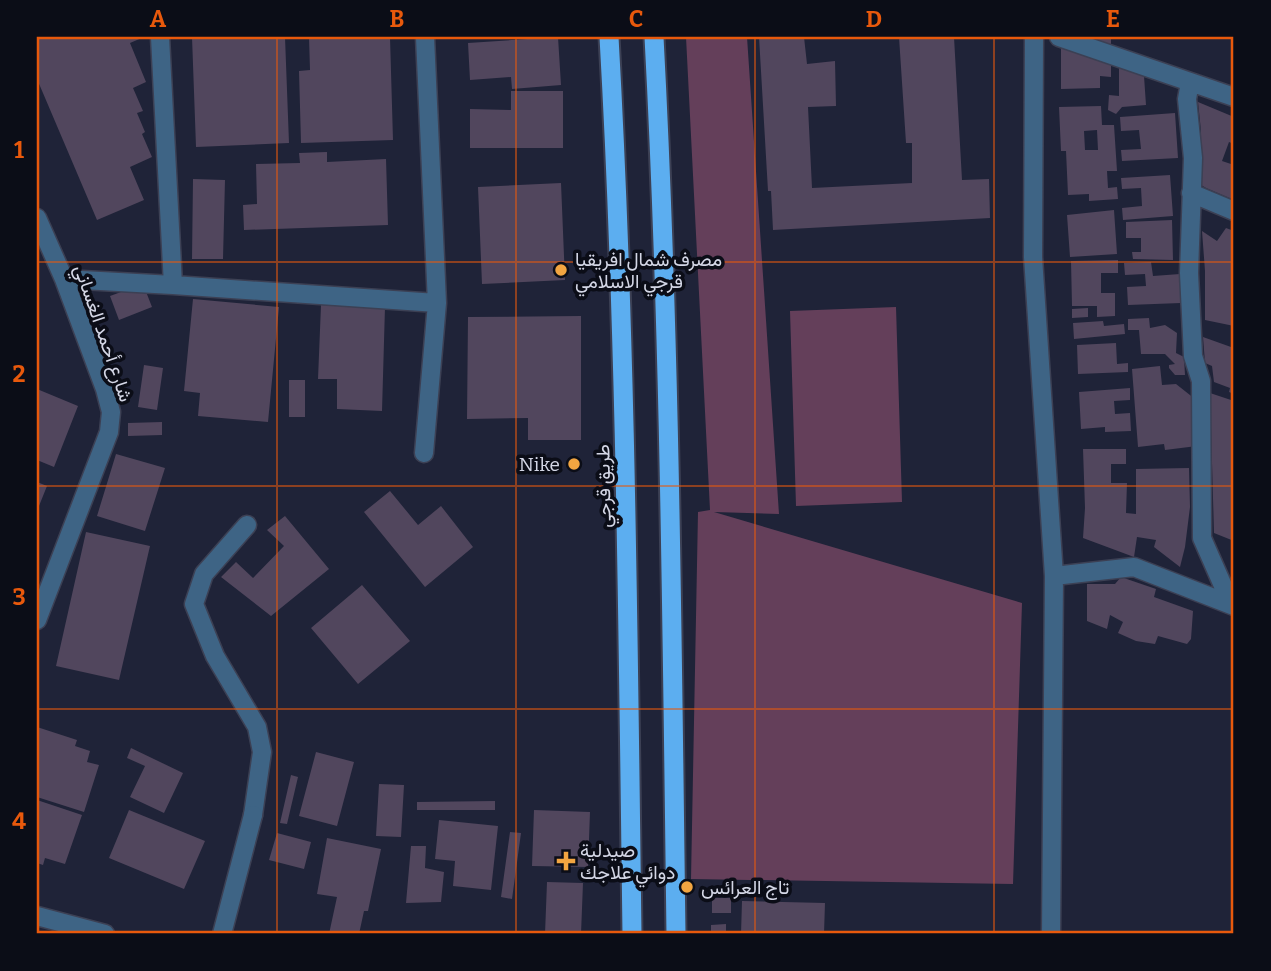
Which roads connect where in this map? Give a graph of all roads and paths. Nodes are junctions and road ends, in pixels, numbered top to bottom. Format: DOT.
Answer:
graph roads {
  1 [pos="160,37"];
  2 [pos="425,37"];
  3 [pos="609,37"];
  4 [pos="654,37"];
  5 [pos="1034,37"];
  6 [pos="1059,37"];
  7 [pos="1190,82"];
  8 [pos="1234,97"];
  9 [pos="1191,193"];
  10 [pos="1234,211"];
  11 [pos="37,218"];
  12 [pos="64,279"];
  13 [pos="173,285"];
  14 [pos="437,303"];
  15 [pos="424,453"];
  16 [pos="247,525"];
  17 [pos="1054,576"];
  18 [pos="1232,605"];
  19 [pos="37,620"];
  20 [pos="37,916"];
  21 [pos="105,934"];
  22 [pos="222,934"];
  23 [pos="632,934"];
  24 [pos="676,934"];
  25 [pos="1051,934"];
  1 -- 13 [label="street"];
  2 -- 14 [label="street"];
  3 -- 23 [label="highway, طريق قرجي"];
  4 -- 24 [label="highway"];
  5 -- 17 [label="street"];
  6 -- 7 [label="street"];
  7 -- 8 [label="street"];
  7 -- 9 [label="street"];
  9 -- 10 [label="street"];
  9 -- 18 [label="street"];
  11 -- 12 [label="street, شارع أحمد الغساني"];
  12 -- 13 [label="street"];
  12 -- 19 [label="street, شارع أحمد الغساني"];
  13 -- 14 [label="street"];
  14 -- 15 [label="street"];
  16 -- 22 [label="street"];
  17 -- 18 [label="street"];
  17 -- 25 [label="street"];
  20 -- 21 [label="street"];
}
